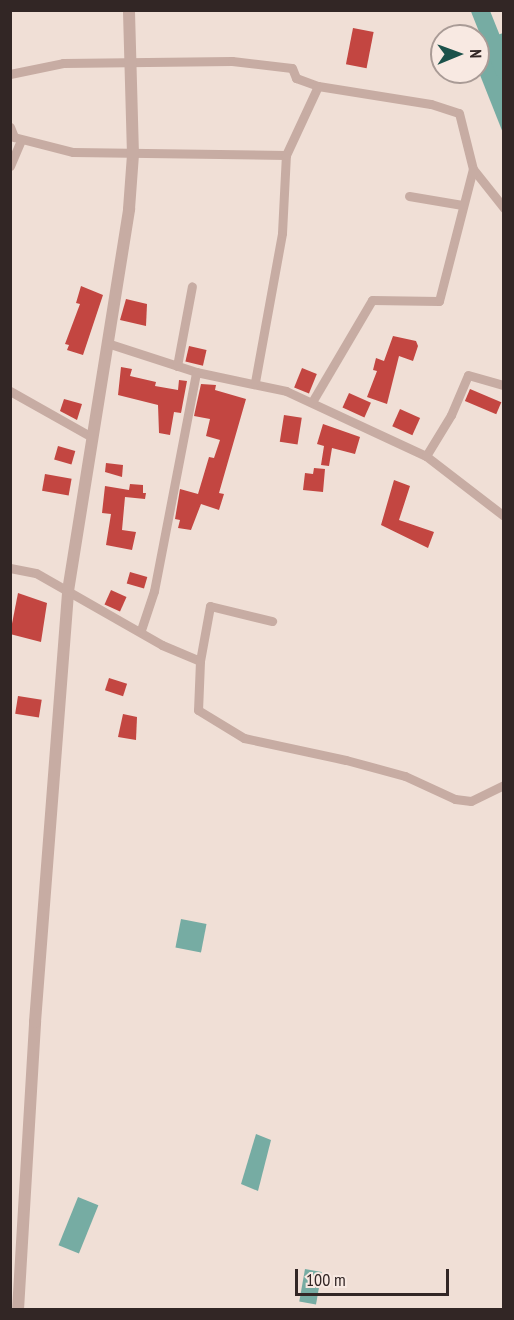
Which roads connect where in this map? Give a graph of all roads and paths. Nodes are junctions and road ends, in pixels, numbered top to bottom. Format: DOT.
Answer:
graph roads {
  1 [pos="129,10"];
  2 [pos="129,60"];
  3 [pos="10,74"];
  4 [pos="318,86"];
  5 [pos="10,127"];
  6 [pos="21,140"];
  7 [pos="133,155"];
  8 [pos="286,155"];
  9 [pos="10,166"];
  10 [pos="473,169"];
  11 [pos="409,196"];
  12 [pos="462,206"];
  13 [pos="504,208"];
  14 [pos="192,286"];
  15 [pos="107,343"];
  16 [pos="177,366"];
  17 [pos="196,372"];
  18 [pos="255,382"];
  19 [pos="504,385"];
  20 [pos="10,391"];
  21 [pos="312,402"];
  22 [pos="90,436"];
  23 [pos="426,456"];
  24 [pos="504,516"];
  25 [pos="10,568"];
  26 [pos="68,591"];
  27 [pos="272,621"];
  28 [pos="141,630"];
  29 [pos="200,661"];
  30 [pos="504,785"];
  31 [pos="18,1310"];
  1 -- 2 [label="street"];
  2 -- 3 [label="street"];
  2 -- 4 [label="street"];
  2 -- 7 [label="street"];
  4 -- 8 [label="street"];
  4 -- 10 [label="street"];
  5 -- 6 [label="street"];
  6 -- 7 [label="street"];
  6 -- 9 [label="street"];
  7 -- 8 [label="street"];
  7 -- 15 [label="street"];
  8 -- 18 [label="street"];
  10 -- 12 [label="street"];
  10 -- 13 [label="street"];
  11 -- 12 [label="street"];
  12 -- 21 [label="street"];
  14 -- 16 [label="street"];
  15 -- 16 [label="street"];
  15 -- 22 [label="street"];
  16 -- 17 [label="street"];
  17 -- 18 [label="street"];
  17 -- 28 [label="street"];
  18 -- 21 [label="street"];
  19 -- 23 [label="street"];
  20 -- 22 [label="street"];
  21 -- 23 [label="street"];
  22 -- 26 [label="street"];
  23 -- 24 [label="street"];
  25 -- 26 [label="street"];
  26 -- 28 [label="street"];
  26 -- 31 [label="street"];
  27 -- 29 [label="street"];
  28 -- 29 [label="street"];
  29 -- 30 [label="street"];
}
